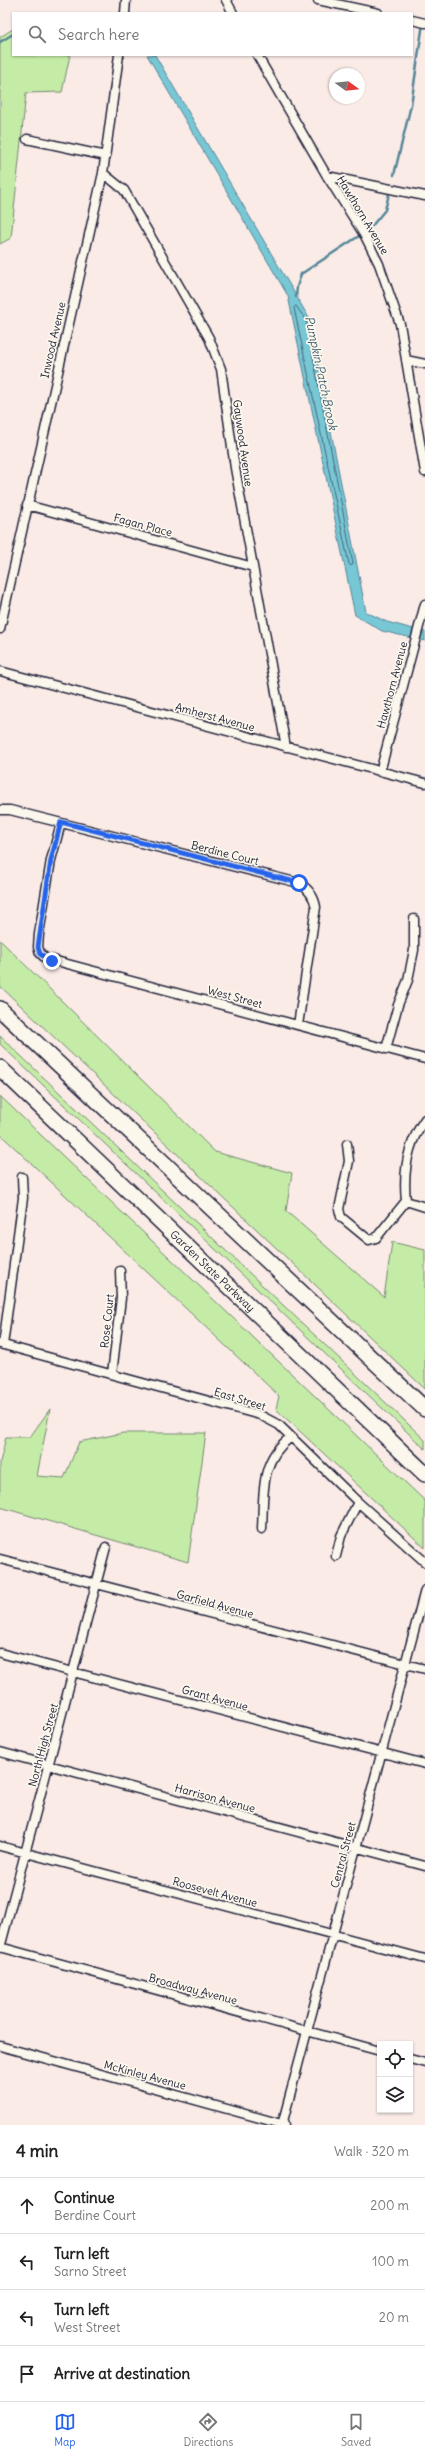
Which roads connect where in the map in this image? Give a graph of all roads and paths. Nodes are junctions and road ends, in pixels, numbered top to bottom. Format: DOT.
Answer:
graph roads {
  1 [pos="126,0"];
  2 [pos="226,0"];
  3 [pos="318,0"];
  4 [pos="125,12"];
  5 [pos="232,12"];
  6 [pos="373,12"];
  7 [pos="413,20"];
  8 [pos="425,23"];
  9 [pos="119,56"];
  10 [pos="258,56"];
  11 [pos="28,139"];
  12 [pos="106,156"];
  13 [pos="103,173"];
  14 [pos="327,176"];
  15 [pos="425,196"];
  16 [pos="406,360"];
  17 [pos="425,364"];
  18 [pos="425,472"];
  19 [pos="27,505"];
  20 [pos="253,566"];
  21 [pos="425,604"];
  22 [pos="0,629"];
  23 [pos="0,671"];
  24 [pos="286,747"];
  25 [pos="380,772"];
  26 [pos="425,783"];
  27 [pos="0,810"];
  28 [pos="61,822"];
  29 [pos="414,919"];
  30 [pos="0,1009"];
  31 [pos="298,1025"];
  32 [pos="386,1048"];
  33 [pos="425,1059"];
  34 [pos="0,1068"];
  35 [pos="425,1119"];
  36 [pos="347,1144"];
  37 [pos="22,1177"];
  38 [pos="406,1201"];
  39 [pos="425,1207"];
  40 [pos="120,1271"];
  41 [pos="1,1344"];
  42 [pos="112,1374"];
  43 [pos="425,1409"];
  44 [pos="291,1437"];
  45 [pos="425,1474"];
  46 [pos="358,1502"];
  47 [pos="262,1530"];
  48 [pos="106,1547"];
  49 [pos="336,1556"];
  50 [pos="0,1559"];
  51 [pos="425,1562"];
  52 [pos="97,1584"];
  53 [pos="425,1590"];
  54 [pos="0,1652"];
  55 [pos="405,1664"];
  56 [pos="425,1669"];
  57 [pos="74,1672"];
  58 [pos="0,1752"];
  59 [pos="382,1753"];
  60 [pos="425,1764"];
  61 [pos="49,1765"];
  62 [pos="0,1846"];
  63 [pos="357,1848"];
  64 [pos="25,1853"];
  65 [pos="425,1866"];
  66 [pos="333,1935"];
  67 [pos="0,1948"];
  68 [pos="425,1959"];
  69 [pos="307,2031"];
  70 [pos="0,2046"];
  71 [pos="377,2050"];
  72 [pos="413,2060"];
  73 [pos="425,2063"];
  74 [pos="283,2125"];
  1 -- 4 [label="street"];
  2 -- 5 [label="street"];
  3 -- 6 [label="street"];
  7 -- 8 [label="street"];
  9 -- 12 [label="street, Inwood Avenue"];
  10 -- 14 [label="street, Hawthorn Avenue"];
  11 -- 12 [label="street"];
  12 -- 13 [label="street, Inwood Avenue"];
  13 -- 19 [label="street, Inwood Avenue"];
  13 -- 20 [label="street, Gaywood Avenue"];
  14 -- 15 [label="street"];
  14 -- 16 [label="street, Hawthorn Avenue"];
  16 -- 17 [label="street"];
  16 -- 18 [label="street, Hawthorn Avenue"];
  19 -- 20 [label="street, Fagan Place"];
  19 -- 22 [label="street, Inwood Avenue"];
  20 -- 24 [label="street, Gaywood Avenue"];
  21 -- 25 [label="street, Hawthorn Avenue"];
  23 -- 24 [label="street, Amherst Avenue"];
  24 -- 25 [label="street, Amherst Avenue"];
  25 -- 26 [label="street, Amherst Avenue"];
  27 -- 28 [label="street, Berdine Court"];
  28 -- 31 [label="street, Berdine Court"];
  28 -- 31 [label="street, West Street"];
  29 -- 32 [label="street"];
  30 -- 43 [label="highway"];
  31 -- 32 [label="street, West Street"];
  32 -- 33 [label="street, West Street"];
  34 -- 45 [label="highway, Garden State Parkway"];
  35 -- 38 [label="street"];
  36 -- 38 [label="street"];
  37 -- 41 [label="street"];
  38 -- 39 [label="street"];
  40 -- 42 [label="street, Rose Court"];
  41 -- 42 [label="street, East Street"];
  42 -- 44 [label="street, East Street"];
  44 -- 46 [label="street, East Street"];
  44 -- 47 [label="street"];
  46 -- 49 [label="street"];
  46 -- 51 [label="street, East Street"];
  48 -- 52 [label="street, North High Street"];
  50 -- 52 [label="street, Garfield Avenue"];
  52 -- 55 [label="street, Garfield Avenue"];
  52 -- 57 [label="street, North High Street"];
  53 -- 55 [label="street, Central Street"];
  54 -- 57 [label="street, Grant Avenue"];
  55 -- 56 [label="street, Garfield Avenue"];
  55 -- 59 [label="street, Central Street"];
  57 -- 59 [label="street, Grant Avenue"];
  57 -- 61 [label="street, North High Street"];
  58 -- 61 [label="street, Harrison Avenue"];
  59 -- 60 [label="street, Grant Avenue"];
  59 -- 63 [label="street, Central Street"];
  61 -- 63 [label="street, Harrison Avenue"];
  61 -- 64 [label="street, North High Street"];
  62 -- 64 [label="street, Roosevelt Avenue"];
  63 -- 65 [label="street, Harrison Avenue"];
  63 -- 66 [label="street, Central Street"];
  64 -- 66 [label="street, Roosevelt Avenue"];
  64 -- 67 [label="street, North High Street"];
  66 -- 68 [label="street, Roosevelt Avenue"];
  66 -- 69 [label="street, Central Street"];
  67 -- 69 [label="street, Broadway Avenue"];
  69 -- 71 [label="street, Broadway Avenue"];
  69 -- 74 [label="street, Central Street"];
  70 -- 74 [label="street, McKinley Avenue"];
  72 -- 73 [label="street"];
}
